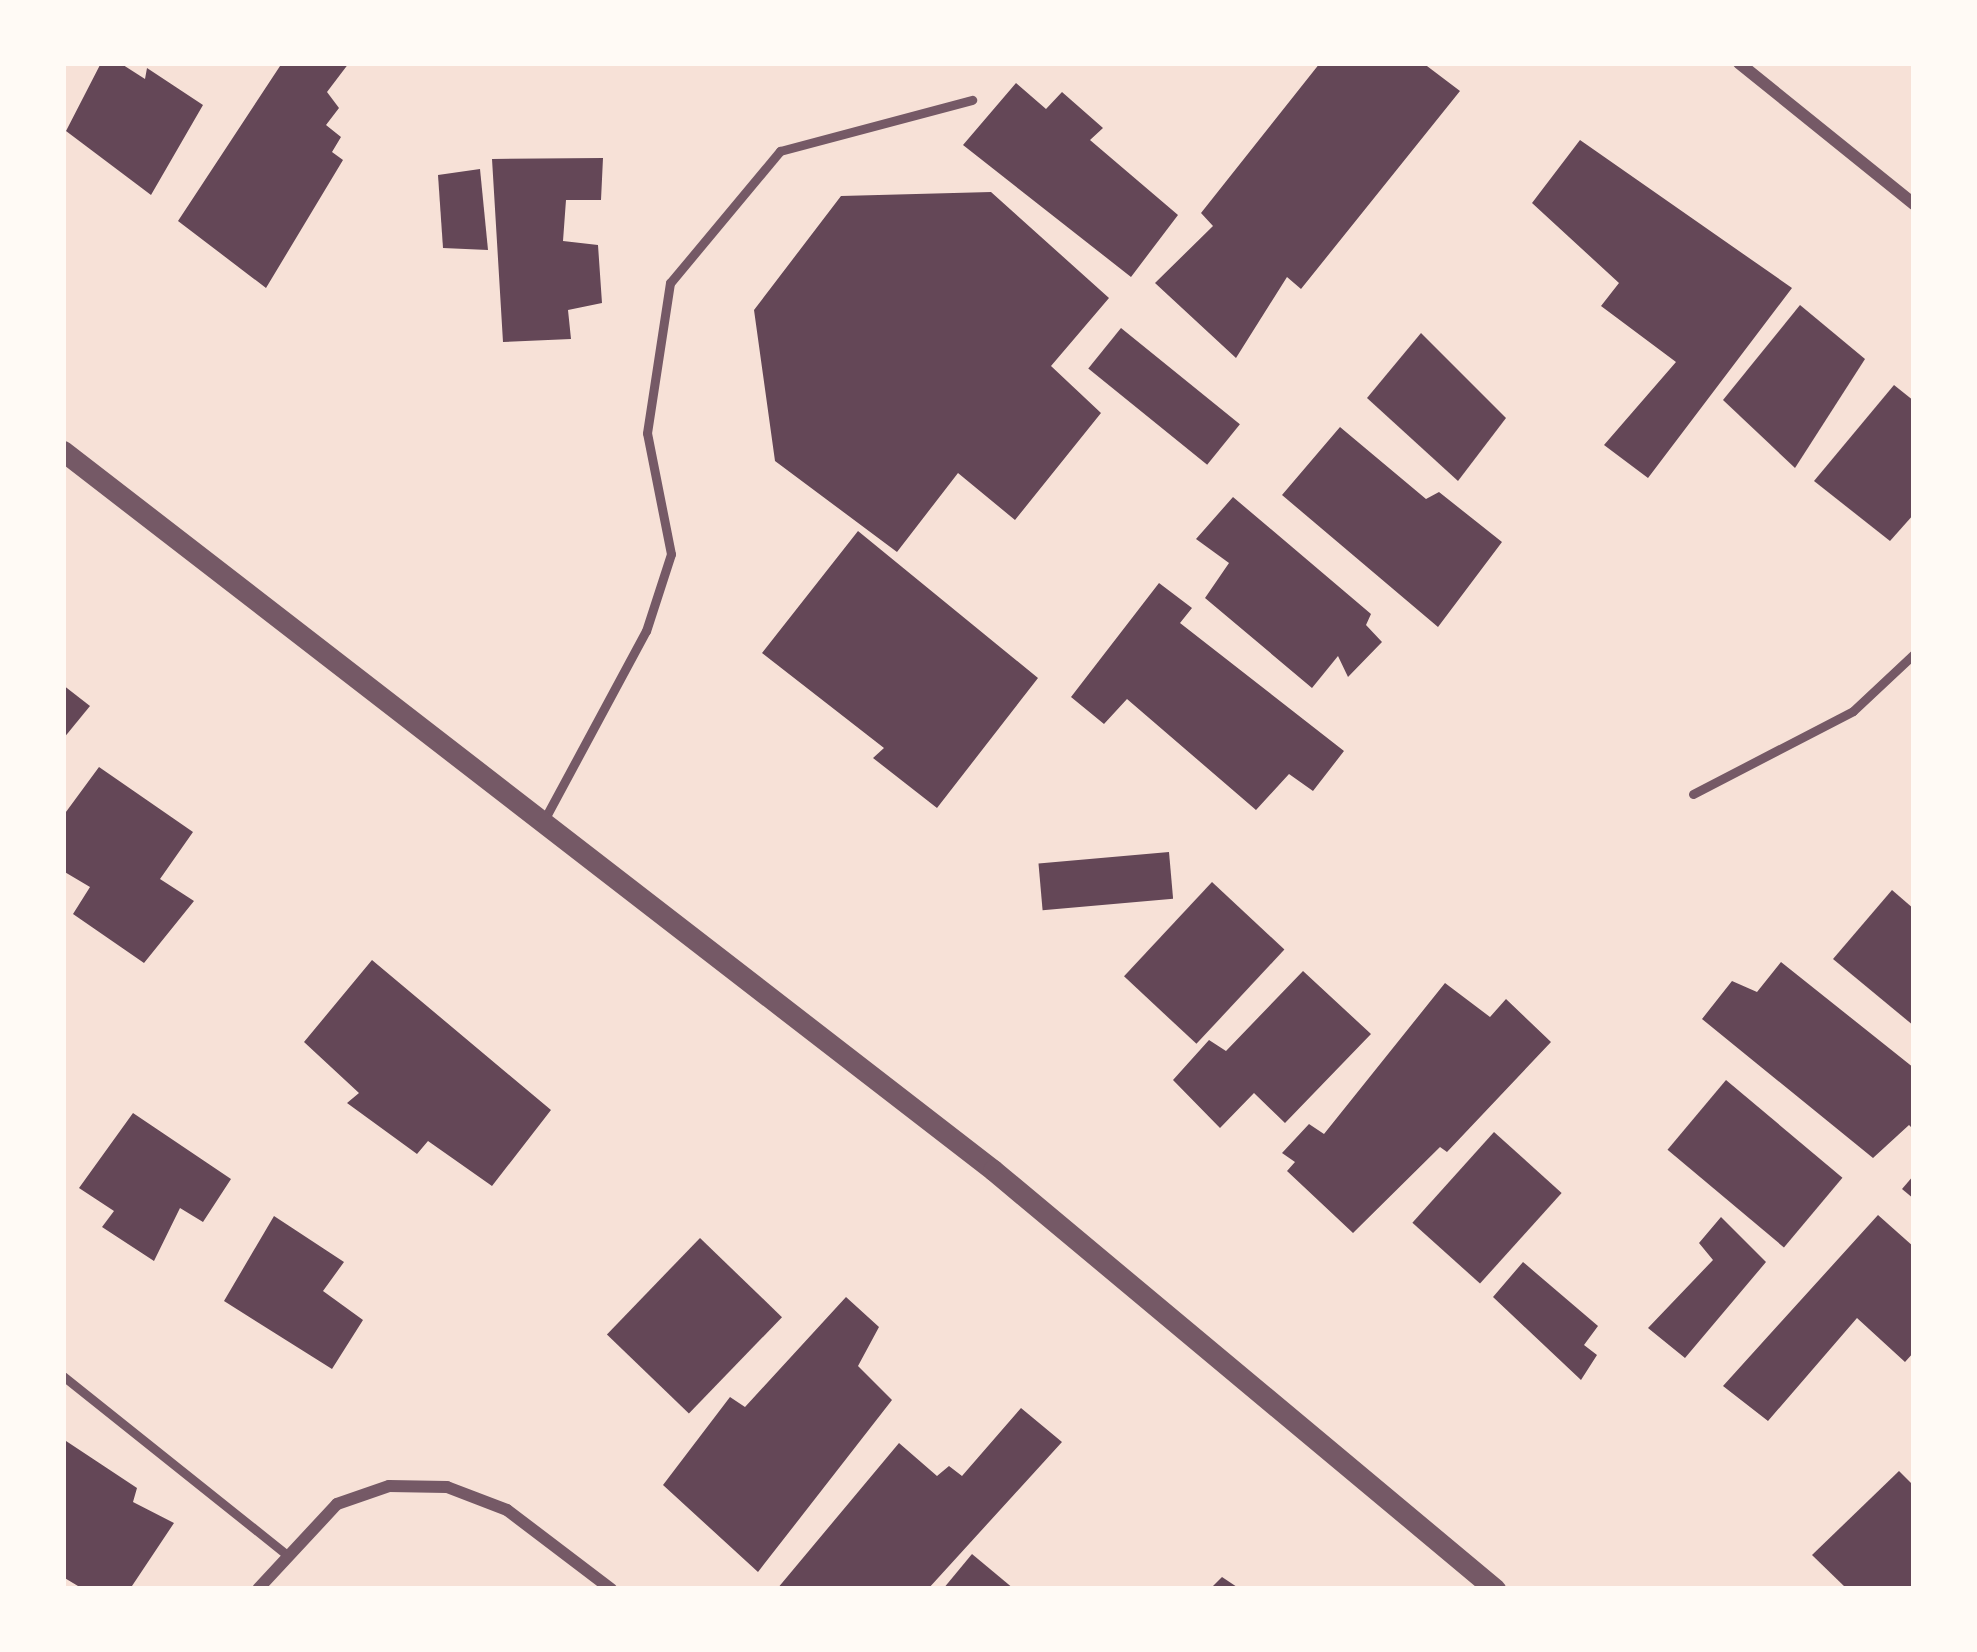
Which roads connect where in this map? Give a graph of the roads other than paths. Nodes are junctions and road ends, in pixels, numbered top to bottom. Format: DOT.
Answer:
graph roads {
  1 [pos="1738,63"];
  2 [pos="972,100"];
  3 [pos="1914,203"];
  4 [pos="63,451"];
  5 [pos="1914,654"];
  6 [pos="1693,794"];
  7 [pos="543,822"];
  8 [pos="63,1376"];
  9 [pos="285,1552"];
  10 [pos="258,1589"];
  11 [pos="610,1589"];
  12 [pos="1495,1589"];
  1 -- 3 [label="street"];
  2 -- 7 [label="lane"];
  4 -- 7 [label="street"];
  5 -- 6 [label="lane"];
  7 -- 12 [label="street"];
  8 -- 9 [label="lane"];
  9 -- 10 [label="street"];
  9 -- 11 [label="street"];
}
